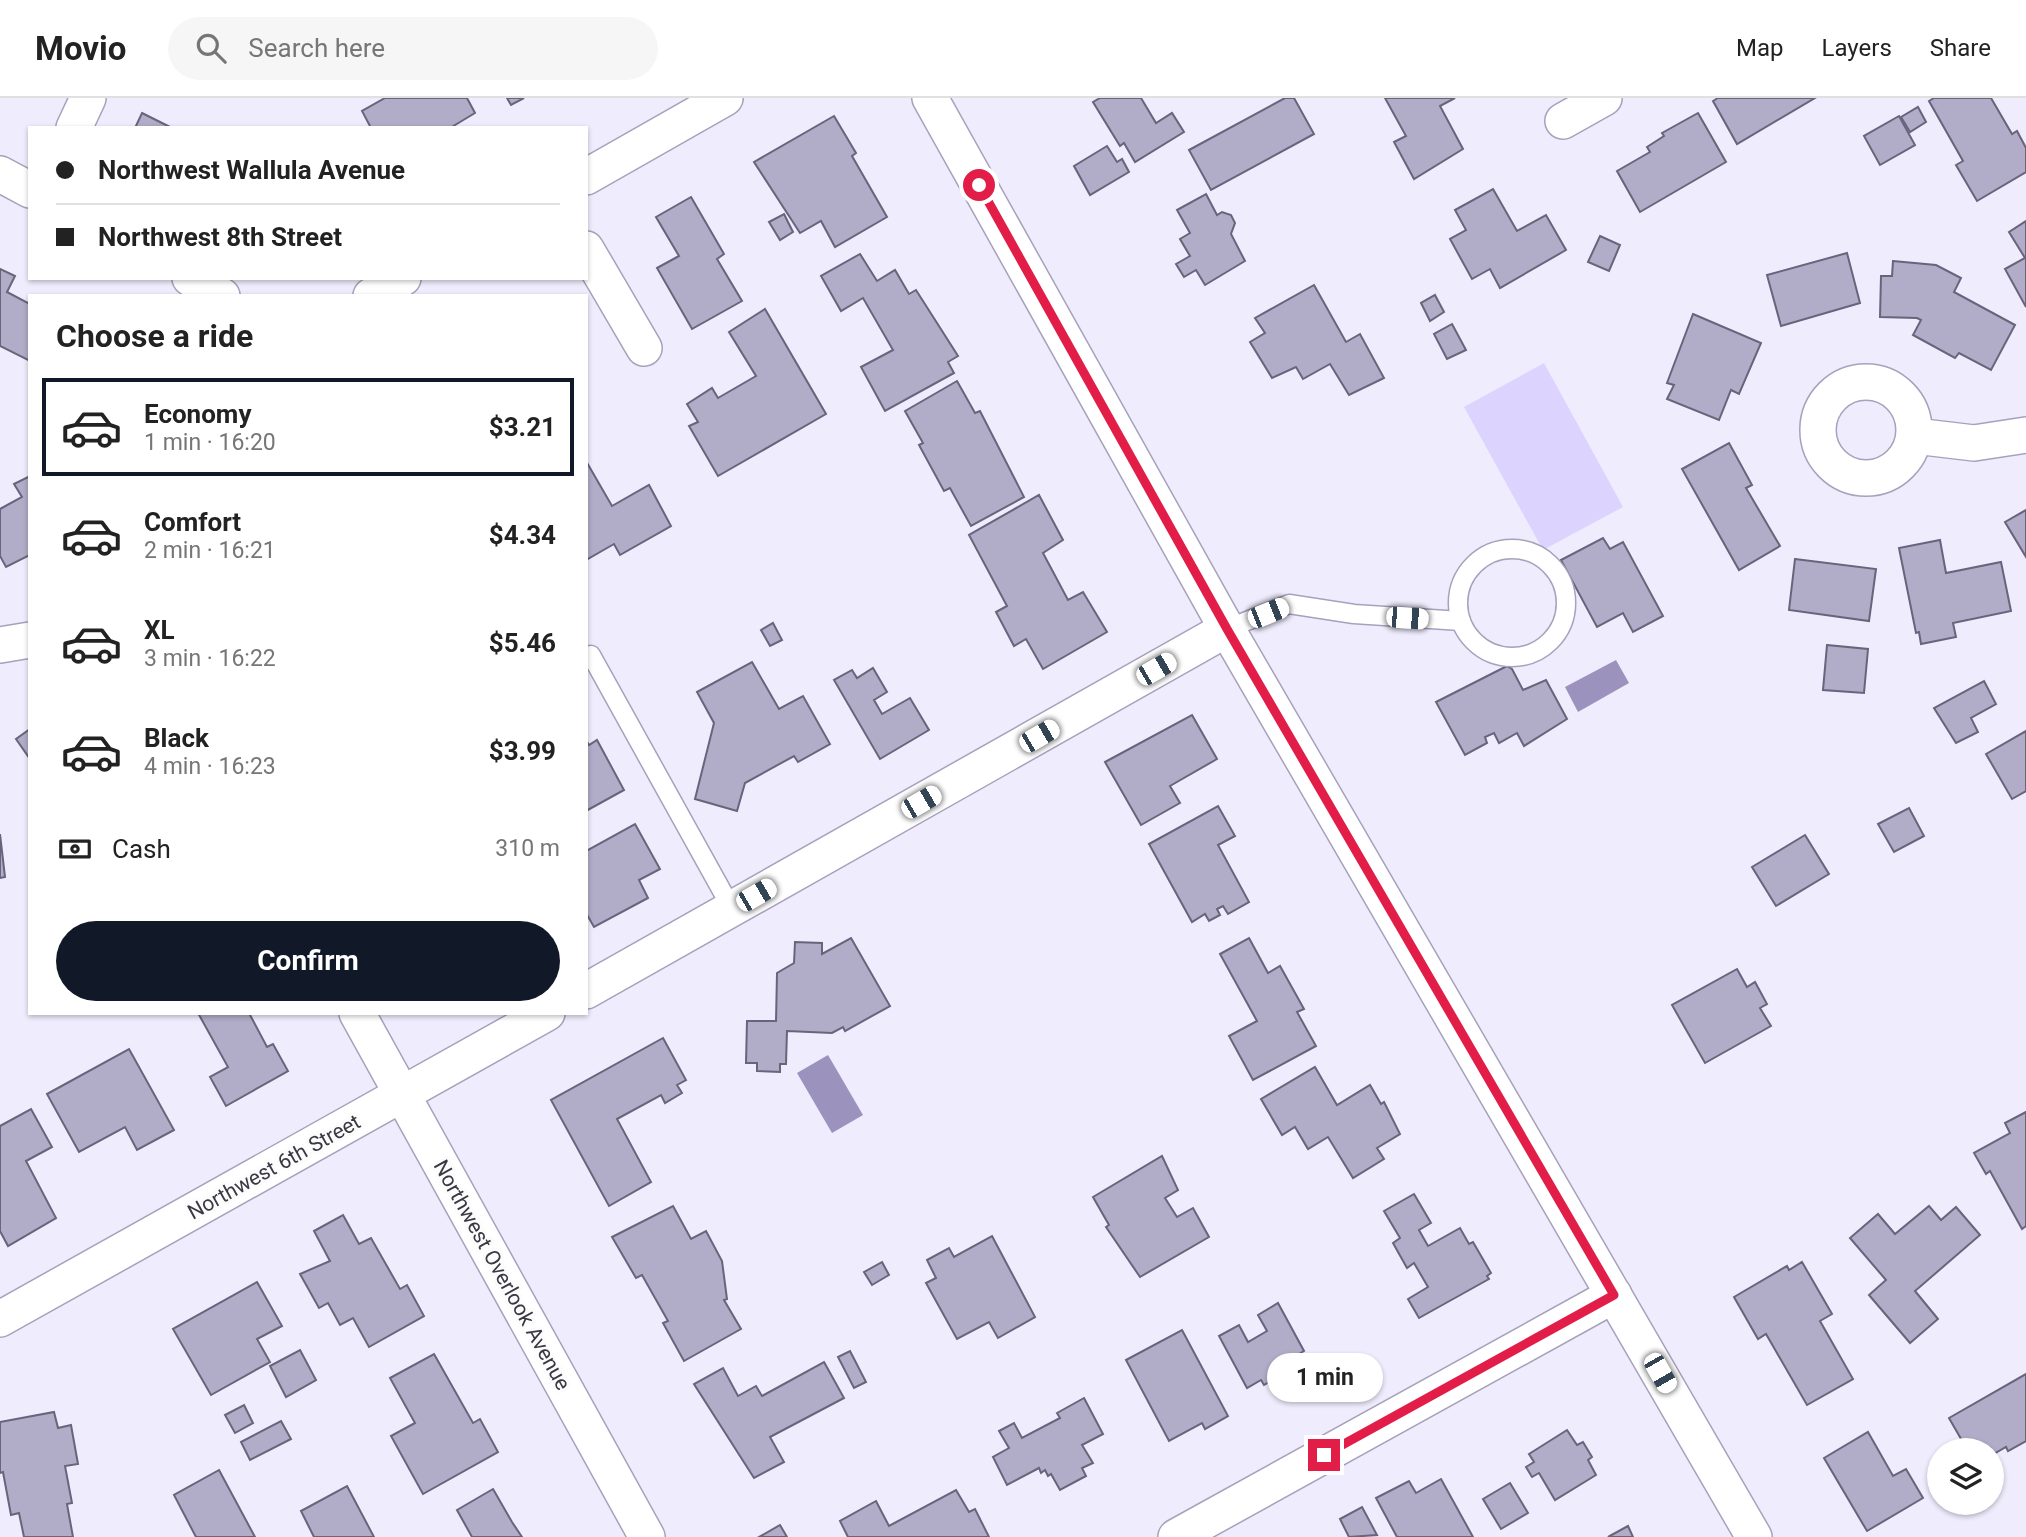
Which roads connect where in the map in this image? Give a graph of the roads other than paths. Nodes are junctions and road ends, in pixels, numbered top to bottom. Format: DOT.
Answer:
graph roads {
  1 [pos="88,98"];
  2 [pos="725,98"];
  3 [pos="930,98"];
  4 [pos="1604,98"];
  5 [pos="1563,121"];
  6 [pos="75,126"];
  7 [pos="0,174"];
  8 [pos="588,176"];
  9 [pos="28,189"];
  10 [pos="588,252"];
  11 [pos="194,280"];
  12 [pos="399,280"];
  13 [pos="218,294"];
  14 [pos="375,294"];
  15 [pos="645,348"];
  16 [pos="2026,435"];
  17 [pos="1915,436"];
  18 [pos="1461,621"];
  19 [pos="1227,629"];
  20 [pos="28,640"];
  21 [pos="0,645"];
  22 [pos="591,655"];
  23 [pos="732,909"];
  24 [pos="588,990"];
  25 [pos="358,1015"];
  26 [pos="543,1015"];
  27 [pos="402,1095"];
  28 [pos="1614,1295"];
  29 [pos="0,1320"];
  30 [pos="647,1537"];
  31 [pos="1176,1537"];
  32 [pos="1754,1537"];
  1 -- 6 [label="street"];
  2 -- 8 [label="street"];
  3 -- 19 [label="street"];
  4 -- 5 [label="street"];
  7 -- 9 [label="street"];
  10 -- 15 [label="street"];
  11 -- 13 [label="street"];
  12 -- 14 [label="street"];
  16 -- 17 [label="street"];
  18 -- 18 [label="lane"];
  18 -- 19 [label="lane"];
  19 -- 23 [label="street"];
  19 -- 28 [label="street"];
  20 -- 21 [label="street"];
  22 -- 23 [label="lane"];
  23 -- 24 [label="street"];
  25 -- 27 [label="street, Northwest Overlook Avenue"];
  26 -- 27 [label="street, Northwest 6th Street"];
  27 -- 29 [label="street, Northwest 6th Street"];
  27 -- 30 [label="street, Northwest Overlook Avenue"];
  28 -- 31 [label="street"];
  28 -- 32 [label="street"];
}
